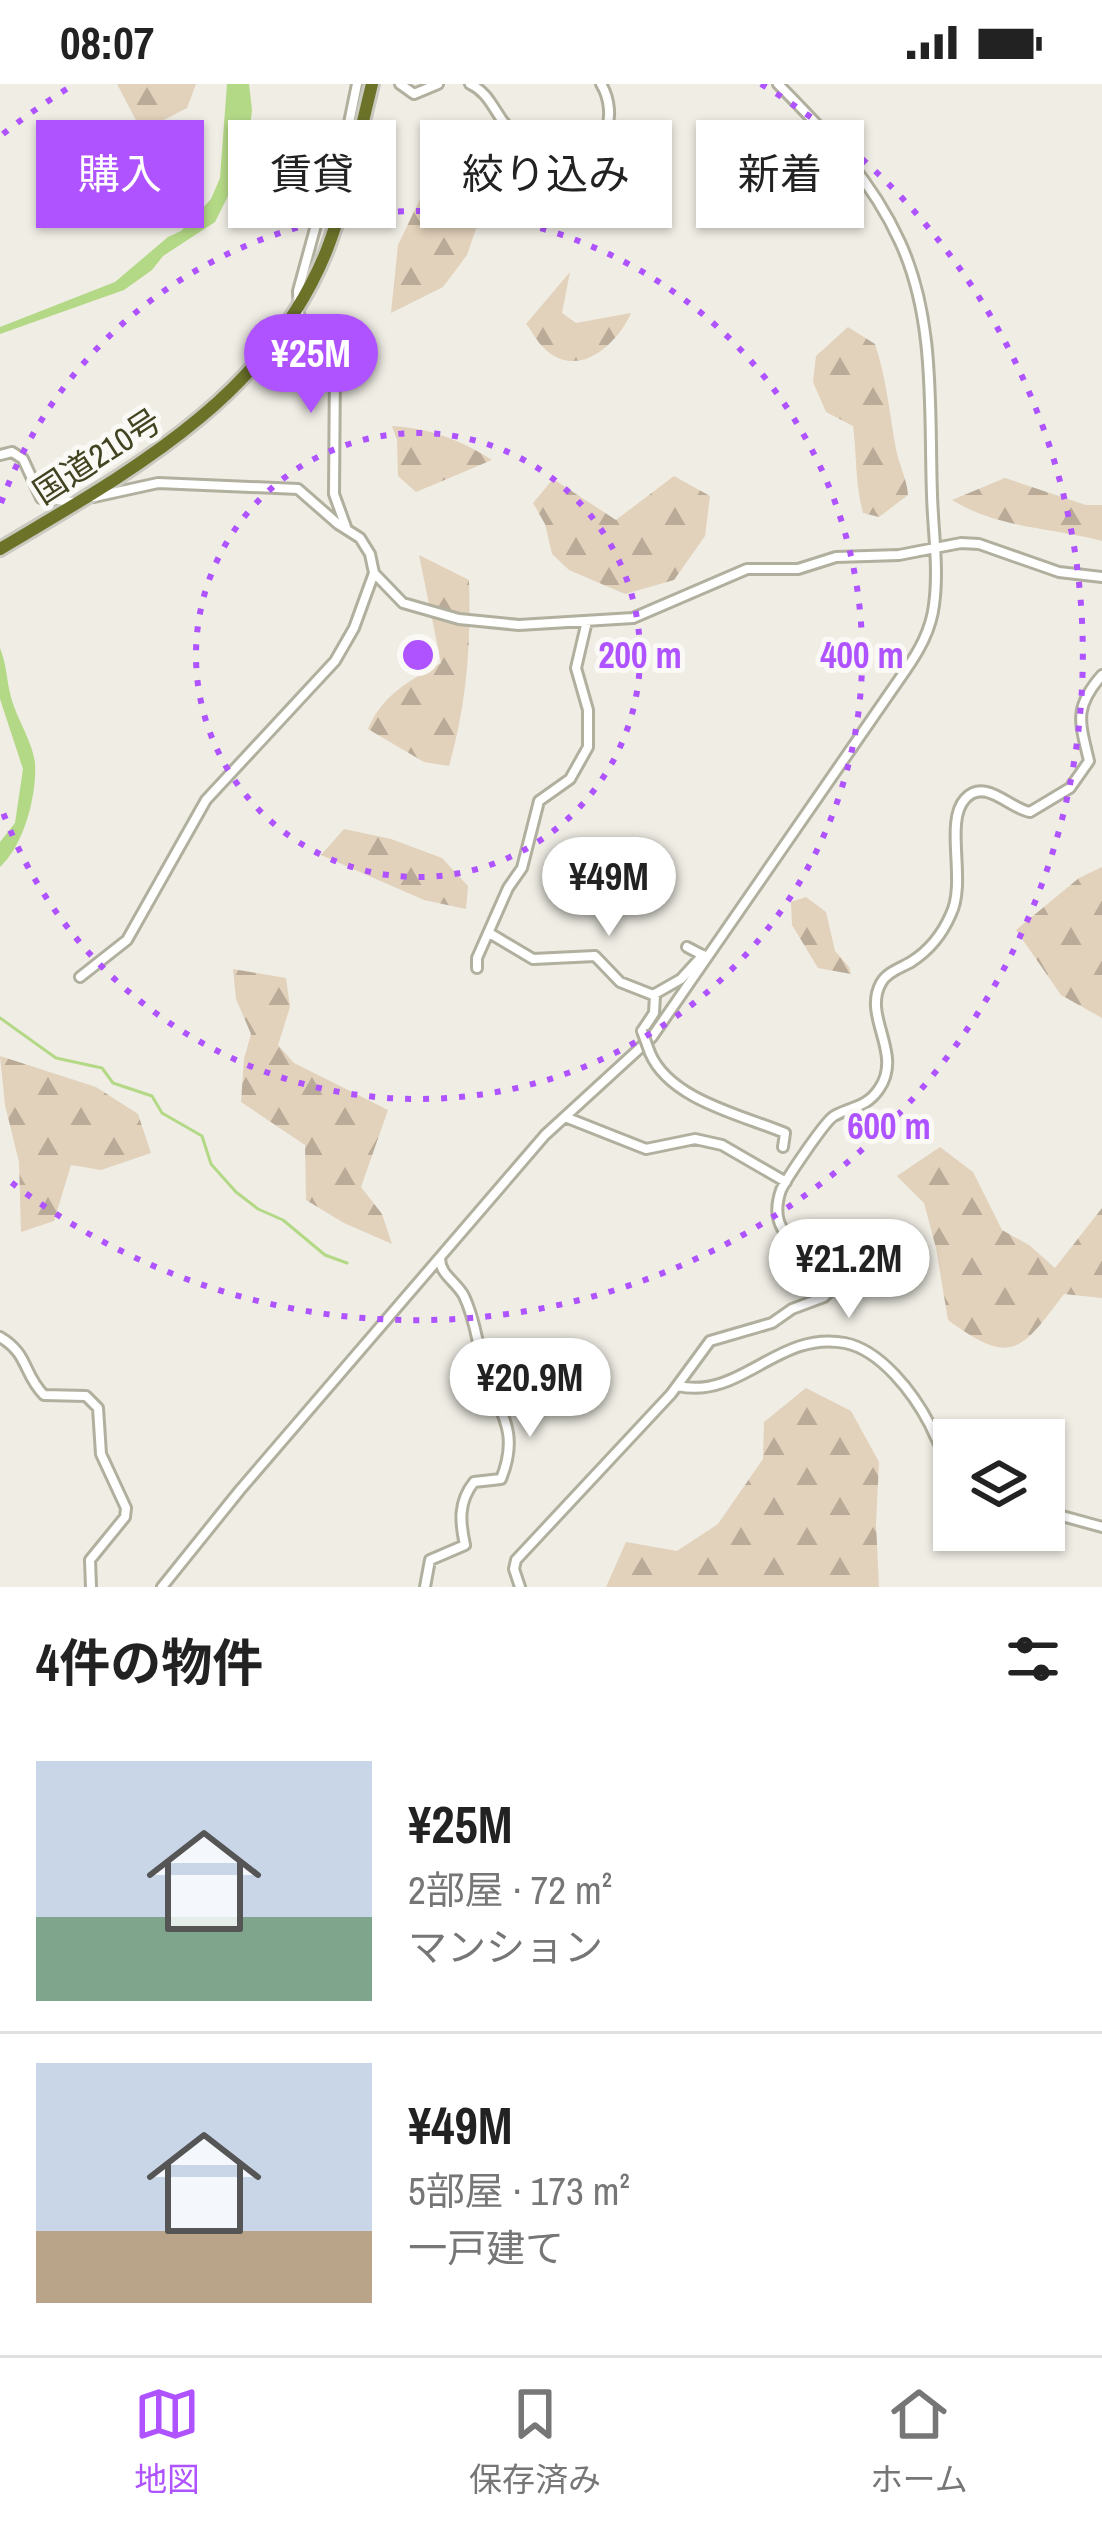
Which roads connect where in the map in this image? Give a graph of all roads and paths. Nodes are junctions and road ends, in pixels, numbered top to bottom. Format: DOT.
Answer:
graph roads {
  1 [pos="357,84"];
  2 [pos="372,84"];
  3 [pos="400,84"];
  4 [pos="438,84"];
  5 [pos="470,84"];
  6 [pos="601,84"];
  7 [pos="778,84"];
  8 [pos="297,310"];
  9 [pos="0,455"];
  10 [pos="80,501"];
  11 [pos="346,529"];
  12 [pos="934,548"];
  13 [pos="0,549"];
  14 [pos="374,573"];
  15 [pos="1102,578"];
  16 [pos="587,621"];
  17 [pos="1102,675"];
  18 [pos="491,934"];
  19 [pos="687,947"];
  20 [pos="705,956"];
  21 [pos="477,968"];
  22 [pos="80,976"];
  23 [pos="655,995"];
  24 [pos="563,1116"];
  25 [pos="783,1147"];
  26 [pos="786,1181"];
  27 [pos="440,1257"];
  28 [pos="0,1337"];
  29 [pos="677,1386"];
  30 [pos="933,1435"];
  31 [pos="1065,1516"];
  32 [pos="1102,1527"];
  33 [pos="92,1587"];
  34 [pos="162,1587"];
  35 [pos="425,1587"];
  36 [pos="520,1587"];
  1 -- 8 [label="street"];
  2 -- 8 [label="highway, 国道210号"];
  3 -- 4 [label="street"];
  5 -- 6 [label="street"];
  7 -- 12 [label="street"];
  8 -- 10 [label="highway, 国道210号"];
  8 -- 11 [label="street"];
  9 -- 10 [label="street"];
  10 -- 11 [label="street"];
  10 -- 13 [label="highway, 国道210号"];
  11 -- 14 [label="street"];
  12 -- 15 [label="street"];
  12 -- 16 [label="street"];
  12 -- 20 [label="street"];
  14 -- 16 [label="street"];
  14 -- 22 [label="street"];
  16 -- 18 [label="street"];
  17 -- 26 [label="street"];
  18 -- 21 [label="street"];
  18 -- 23 [label="street"];
  19 -- 20 [label="street"];
  20 -- 23 [label="street"];
  20 -- 24 [label="street"];
  23 -- 25 [label="street, bridge"];
  24 -- 26 [label="street"];
  24 -- 27 [label="street"];
  26 -- 29 [label="street"];
  27 -- 34 [label="street"];
  27 -- 35 [label="street"];
  28 -- 33 [label="street"];
  29 -- 30 [label="street"];
  29 -- 36 [label="street"];
  31 -- 32 [label="street"];
}
